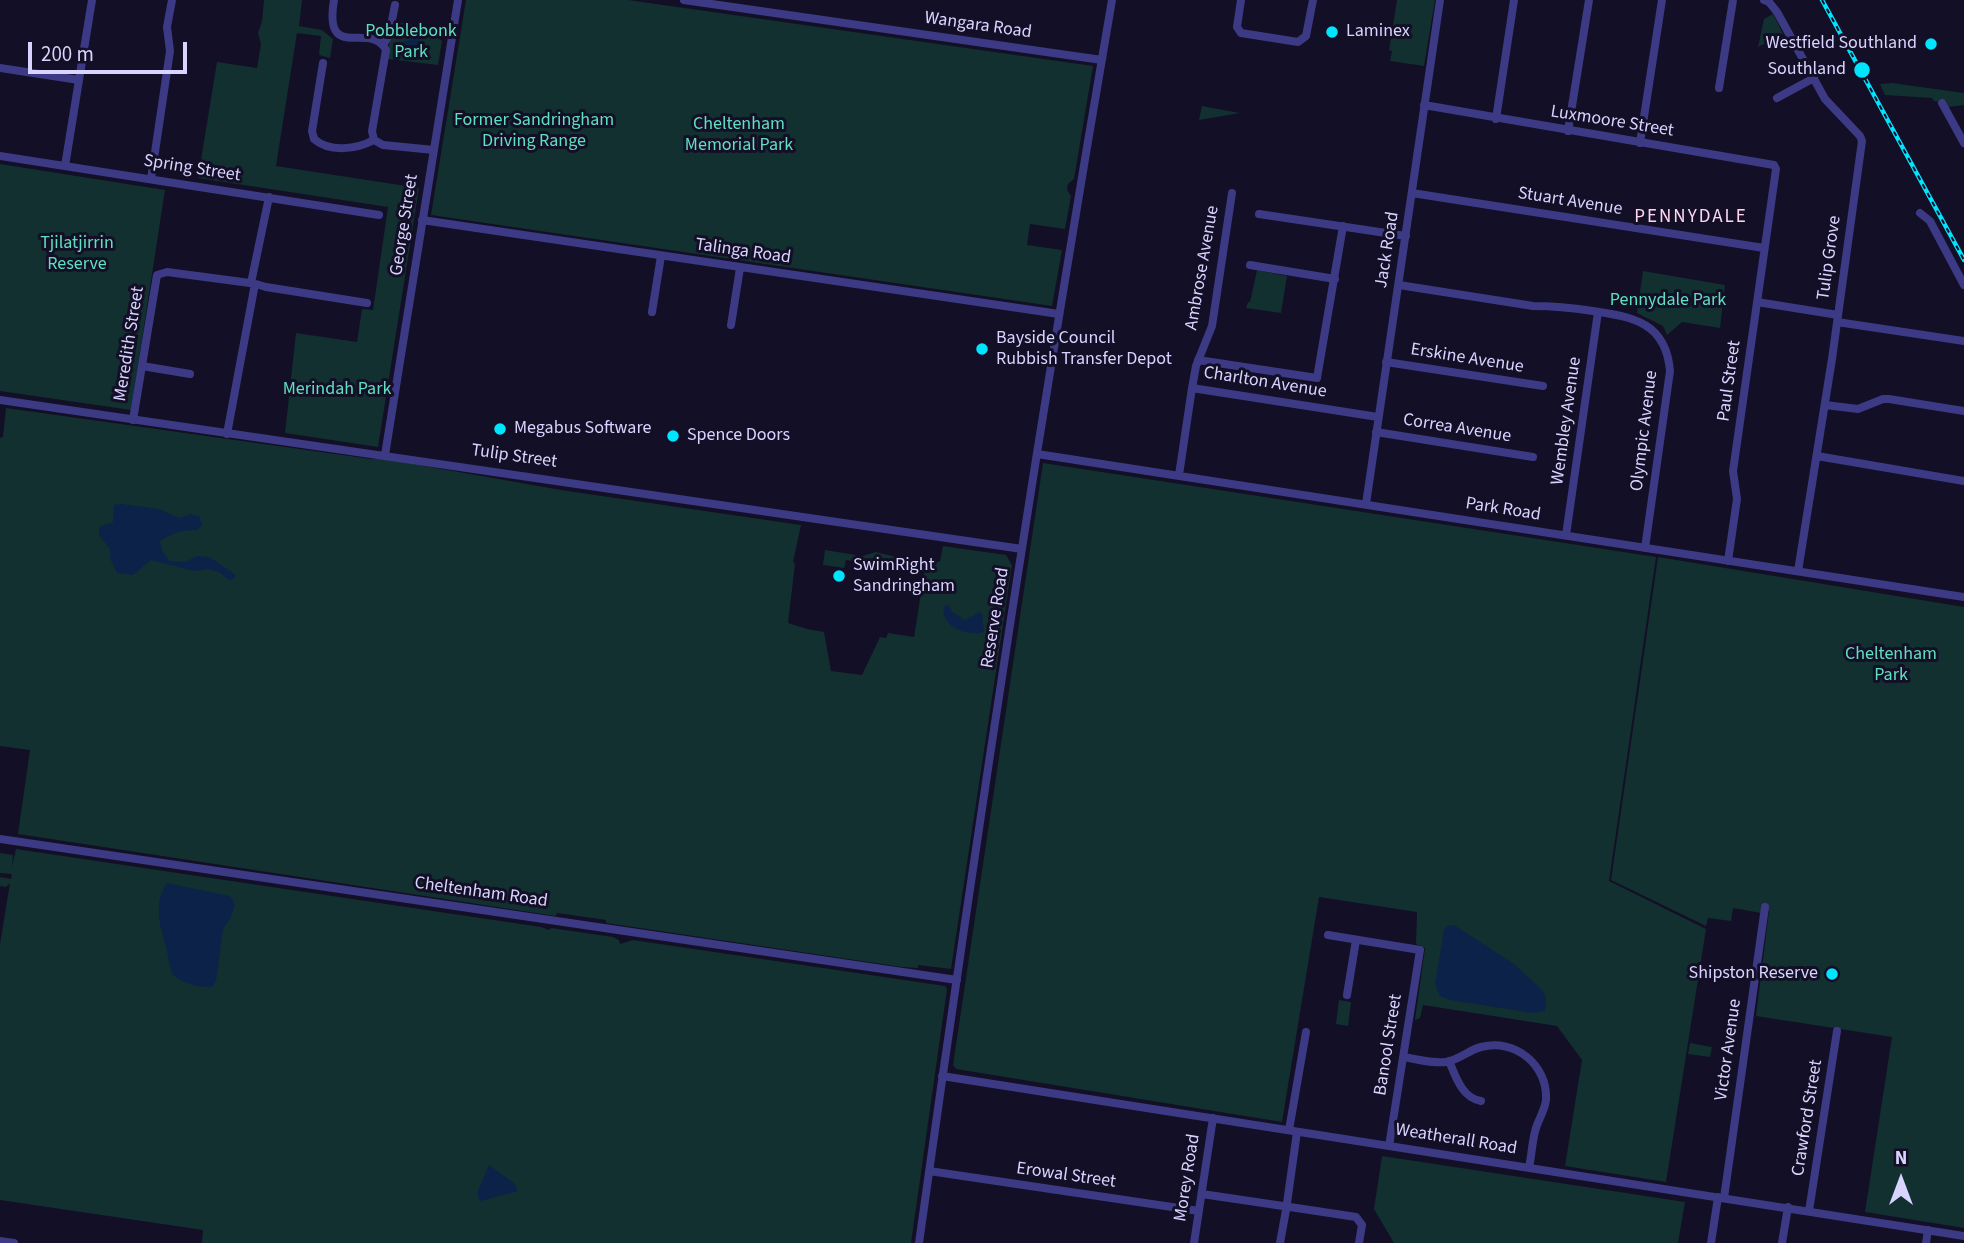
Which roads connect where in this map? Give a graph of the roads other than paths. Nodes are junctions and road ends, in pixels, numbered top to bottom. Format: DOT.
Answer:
graph roads {
  1 [pos="92,0"];
  2 [pos="172,0"];
  3 [pos="334,0"];
  4 [pos="458,0"];
  5 [pos="684,0"];
  6 [pos="1112,0"];
  7 [pos="1241,0"];
  8 [pos="1313,0"];
  9 [pos="1440,0"];
  10 [pos="1514,0"];
  11 [pos="1589,0"];
  12 [pos="1662,0"];
  13 [pos="1733,0"];
  14 [pos="1764,0"];
  15 [pos="395,5"];
  16 [pos="383,45"];
  17 [pos="1102,60"];
  18 [pos="323,64"];
  19 [pos="0,68"];
  20 [pos="1814,78"];
  21 [pos="79,80"];
  22 [pos="1719,88"];
  23 [pos="1777,98"];
  24 [pos="1942,103"];
  25 [pos="1424,107"];
  26 [pos="1496,119"];
  27 [pos="1568,131"];
  28 [pos="374,140"];
  29 [pos="1640,142"];
  30 [pos="1964,143"];
  31 [pos="433,150"];
  32 [pos="0,156"];
  33 [pos="1774,164"];
  34 [pos="65,166"];
  35 [pos="150,179"];
  36 [pos="1232,193"];
  37 [pos="1412,193"];
  38 [pos="267,197"];
  39 [pos="1920,213"];
  40 [pos="1259,214"];
  41 [pos="379,215"];
  42 [pos="422,220"];
  43 [pos="1343,226"];
  44 [pos="1406,236"];
  45 [pos="1765,248"];
  46 [pos="661,256"];
  47 [pos="1250,265"];
  48 [pos="740,268"];
  49 [pos="1335,279"];
  50 [pos="1399,285"];
  51 [pos="1964,285"];
  52 [pos="253,286"];
  53 [pos="1757,302"];
  54 [pos="367,303"];
  55 [pos="652,312"];
  56 [pos="1598,312"];
  57 [pos="1059,314"];
  58 [pos="1838,319"];
  59 [pos="731,325"];
  60 [pos="1964,341"];
  61 [pos="1198,360"];
  62 [pos="1386,362"];
  63 [pos="142,366"];
  64 [pos="190,374"];
  65 [pos="1544,386"];
  66 [pos="1192,388"];
  67 [pos="0,400"];
  68 [pos="1825,405"];
  69 [pos="1964,411"];
  70 [pos="1378,416"];
  71 [pos="133,420"];
  72 [pos="1376,432"];
  73 [pos="229,434"];
  74 [pos="1037,454"];
  75 [pos="385,455"];
  76 [pos="1817,456"];
  77 [pos="1533,457"];
  78 [pos="1180,475"];
  79 [pos="1964,481"];
  80 [pos="1366,505"];
  81 [pos="1566,536"];
  82 [pos="1645,548"];
  83 [pos="1022,549"];
  84 [pos="1728,561"];
  85 [pos="1800,572"];
  86 [pos="1964,597"];
  87 [pos="0,839"];
  88 [pos="1765,907"];
  89 [pos="1328,935"];
  90 [pos="1356,940"];
  91 [pos="957,980"];
  92 [pos="1347,995"];
  93 [pos="1838,1031"];
  94 [pos="1306,1032"];
  95 [pos="1403,1057"];
  96 [pos="1449,1061"];
  97 [pos="942,1076"];
  98 [pos="1481,1101"];
  99 [pos="1213,1118"];
  100 [pos="1293,1131"];
  101 [pos="1389,1146"];
  102 [pos="1529,1168"];
  103 [pos="929,1171"];
  104 [pos="1202,1194"];
  105 [pos="1721,1198"];
  106 [pos="1286,1207"];
  107 [pos="1788,1207"];
  108 [pos="1809,1210"];
  109 [pos="1199,1211"];
  110 [pos="1928,1230"];
  111 [pos="1964,1236"];
  112 [pos="0,1241"];
  113 [pos="15,1243"];
  114 [pos="919,1243"];
  115 [pos="1194,1243"];
  116 [pos="1280,1243"];
  117 [pos="1359,1243"];
  118 [pos="1711,1243"];
  119 [pos="1782,1243"];
  120 [pos="1926,1243"];
  1 -- 21 [label="street"];
  2 -- 35 [label="street"];
  3 -- 16 [label="street"];
  4 -- 31 [label="street, George Street"];
  5 -- 17 [label="street, Wangara Road"];
  6 -- 17 [label="street, Reserve Road"];
  7 -- 8 [label="street"];
  9 -- 25 [label="street, Jack Road"];
  10 -- 26 [label="street"];
  11 -- 27 [label="street"];
  12 -- 29 [label="street"];
  13 -- 22 [label="street"];
  14 -- 20 [label="street, Tulip Grove"];
  15 -- 16 [label="street"];
  16 -- 28 [label="street"];
  17 -- 57 [label="street, Reserve Road"];
  18 -- 28 [label="street"];
  19 -- 21 [label="street"];
  20 -- 23 [label="street"];
  20 -- 58 [label="street, Tulip Grove"];
  21 -- 34 [label="street"];
  24 -- 30 [label="street"];
  25 -- 26 [label="street, Luxmoore Street"];
  25 -- 37 [label="street, Jack Road"];
  26 -- 27 [label="street, Luxmoore Street"];
  27 -- 29 [label="street, Luxmoore Street"];
  28 -- 31 [label="street"];
  29 -- 33 [label="street, Luxmoore Street"];
  31 -- 42 [label="street, George Street"];
  32 -- 34 [label="street, Spring Street"];
  33 -- 45 [label="street, Paul Street"];
  34 -- 35 [label="street, Spring Street"];
  35 -- 38 [label="street, Spring Street"];
  36 -- 61 [label="street, Ambrose Avenue"];
  37 -- 44 [label="street, Jack Road"];
  37 -- 45 [label="street, Stuart Avenue"];
  38 -- 41 [label="street, Spring Street"];
  38 -- 52 [label="street"];
  39 -- 51 [label="street"];
  40 -- 43 [label="street"];
  42 -- 46 [label="street, Talinga Road"];
  42 -- 75 [label="street, George Street"];
  43 -- 44 [label="street"];
  43 -- 49 [label="street"];
  44 -- 50 [label="street, Jack Road"];
  45 -- 53 [label="street, Paul Street"];
  46 -- 48 [label="street, Talinga Road"];
  46 -- 55 [label="street"];
  47 -- 49 [label="street"];
  48 -- 57 [label="street, Talinga Road"];
  48 -- 59 [label="street"];
  49 -- 61 [label="street"];
  50 -- 56 [label="street, Olympic Avenue"];
  50 -- 62 [label="street, Jack Road"];
  52 -- 54 [label="street"];
  52 -- 63 [label="street, Meredith Street"];
  52 -- 73 [label="street"];
  53 -- 58 [label="street"];
  53 -- 84 [label="street, Paul Street"];
  56 -- 81 [label="street, Wembley Avenue"];
  56 -- 82 [label="street, Olympic Avenue"];
  57 -- 74 [label="street, Reserve Road"];
  58 -- 60 [label="street"];
  58 -- 68 [label="street, Tulip Grove"];
  61 -- 66 [label="street, Ambrose Avenue"];
  62 -- 65 [label="street, Erskine Avenue"];
  62 -- 70 [label="street, Jack Road"];
  63 -- 64 [label="street"];
  63 -- 71 [label="street, Meredith Street"];
  66 -- 70 [label="street, Charlton Avenue"];
  66 -- 78 [label="street, Charlton Avenue"];
  67 -- 71 [label="street, Tulip Street"];
  68 -- 69 [label="street"];
  68 -- 76 [label="street, Tulip Grove"];
  70 -- 72 [label="street, Jack Road"];
  71 -- 73 [label="street, Tulip Street"];
  72 -- 77 [label="street, Correa Avenue"];
  72 -- 80 [label="street, Jack Road"];
  73 -- 75 [label="street, Tulip Street"];
  74 -- 78 [label="street, Park Road"];
  74 -- 83 [label="street, Reserve Road"];
  75 -- 83 [label="street, Tulip Street"];
  76 -- 79 [label="street"];
  76 -- 85 [label="street, Tulip Grove"];
  78 -- 80 [label="street, Park Road"];
  80 -- 81 [label="street, Park Road"];
  81 -- 82 [label="street, Park Road"];
  82 -- 84 [label="street, Park Road"];
  83 -- 91 [label="street, Reserve Road"];
  84 -- 85 [label="street, Park Road"];
  85 -- 86 [label="street, Park Road"];
  87 -- 91 [label="street, Cheltenham Road"];
  88 -- 105 [label="street, Victor Avenue"];
  89 -- 90 [label="street"];
  90 -- 92 [label="street"];
  90 -- 95 [label="street, Banool Street"];
  91 -- 97 [label="street, Reserve Road"];
  93 -- 108 [label="street, Crawford Street"];
  94 -- 100 [label="street"];
  95 -- 96 [label="street"];
  95 -- 101 [label="street, Banool Street"];
  96 -- 98 [label="street"];
  96 -- 102 [label="street"];
  97 -- 99 [label="street, Weatherall Road"];
  97 -- 103 [label="street, Reserve Road"];
  99 -- 100 [label="street, Weatherall Road"];
  99 -- 104 [label="street, Morey Road"];
  100 -- 101 [label="street, Weatherall Road"];
  100 -- 106 [label="street"];
  101 -- 102 [label="street, Weatherall Road"];
  102 -- 105 [label="street, Weatherall Road"];
  103 -- 109 [label="street, Erowal Street"];
  103 -- 114 [label="street, Reserve Road"];
  104 -- 106 [label="street"];
  104 -- 109 [label="street, Morey Road"];
  105 -- 107 [label="street, Weatherall Road"];
  105 -- 118 [label="street, Victor Avenue"];
  106 -- 116 [label="street"];
  106 -- 117 [label="street"];
  107 -- 108 [label="street, Weatherall Road"];
  107 -- 119 [label="street"];
  108 -- 110 [label="street, Weatherall Road"];
  109 -- 115 [label="street, Morey Road"];
  110 -- 111 [label="street, Weatherall Road"];
  110 -- 120 [label="street"];
  112 -- 113 [label="street"];
}
